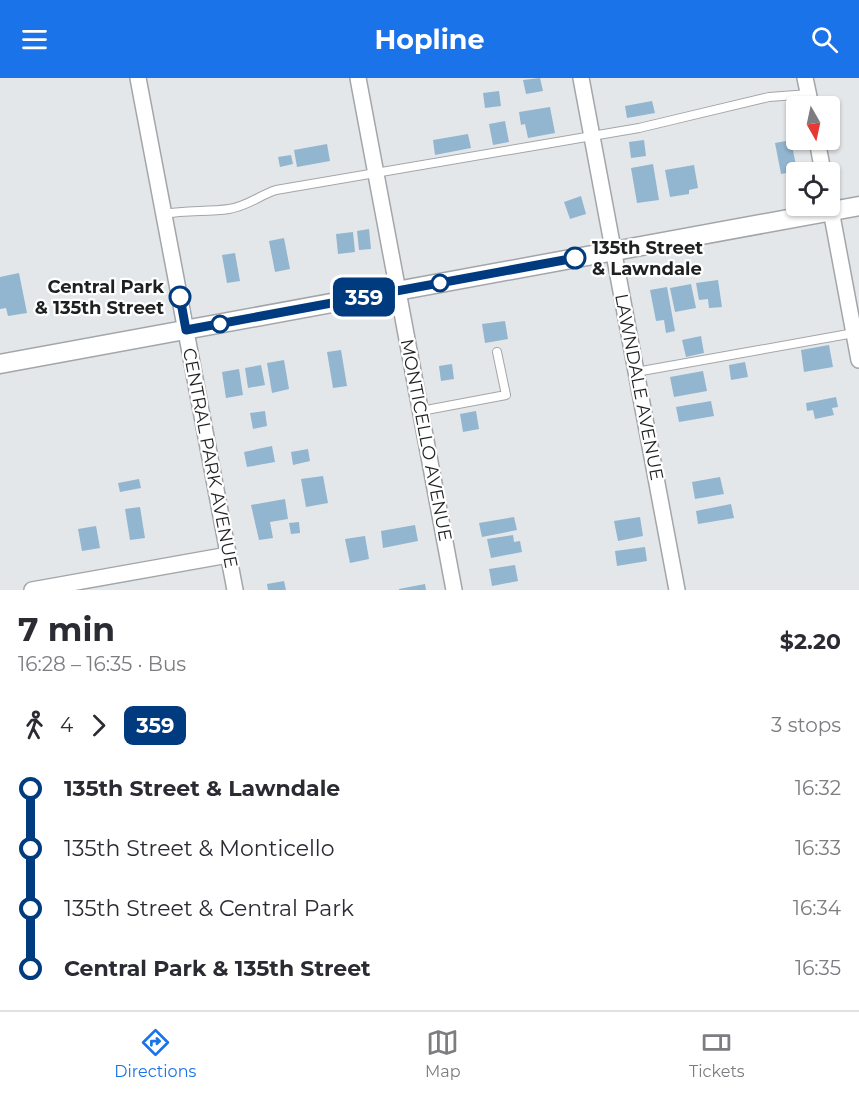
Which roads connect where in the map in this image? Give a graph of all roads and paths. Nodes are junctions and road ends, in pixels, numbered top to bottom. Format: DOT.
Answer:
graph roads {
  1 [pos="138,78"];
  2 [pos="358,78"];
  3 [pos="581,78"];
  4 [pos="806,78"];
  5 [pos="809,96"];
  6 [pos="786,100"];
  7 [pos="592,134"];
  8 [pos="376,173"];
  9 [pos="859,206"];
  10 [pos="840,207"];
  11 [pos="164,214"];
  12 [pos="791,216"];
  13 [pos="832,216"];
  14 [pos="614,252"];
  15 [pos="398,291"];
  16 [pos="186,330"];
  17 [pos="854,333"];
  18 [pos="497,352"];
  19 [pos="859,360"];
  20 [pos="0,364"];
  21 [pos="636,372"];
  22 [pos="421,411"];
  23 [pos="228,555"];
  24 [pos="32,590"];
  25 [pos="235,590"];
  26 [pos="454,590"];
  27 [pos="677,590"];
  1 -- 11 [label="street, CENTRAL PARK AVENUE"];
  2 -- 8 [label="street, MONTICELLO AVENUE"];
  3 -- 7 [label="street, LAWNDALE AVENUE"];
  4 -- 5 [label="street"];
  6 -- 7 [label="lane"];
  7 -- 8 [label="lane"];
  7 -- 14 [label="street, LAWNDALE AVENUE"];
  8 -- 11 [label="lane"];
  8 -- 15 [label="street, MONTICELLO AVENUE"];
  9 -- 10 [label="street"];
  11 -- 16 [label="street, CENTRAL PARK AVENUE"];
  12 -- 14 [label="street"];
  13 -- 17 [label="street"];
  14 -- 15 [label="street"];
  14 -- 21 [label="street, LAWNDALE AVENUE"];
  15 -- 16 [label="street"];
  15 -- 22 [label="street, MONTICELLO AVENUE"];
  16 -- 20 [label="street"];
  16 -- 23 [label="street, CENTRAL PARK AVENUE"];
  17 -- 19 [label="street"];
  17 -- 21 [label="lane"];
  18 -- 22 [label="lane"];
  21 -- 27 [label="street, LAWNDALE AVENUE"];
  22 -- 26 [label="street, MONTICELLO AVENUE"];
  23 -- 24 [label="street"];
  23 -- 25 [label="street, CENTRAL PARK AVENUE"];
}
